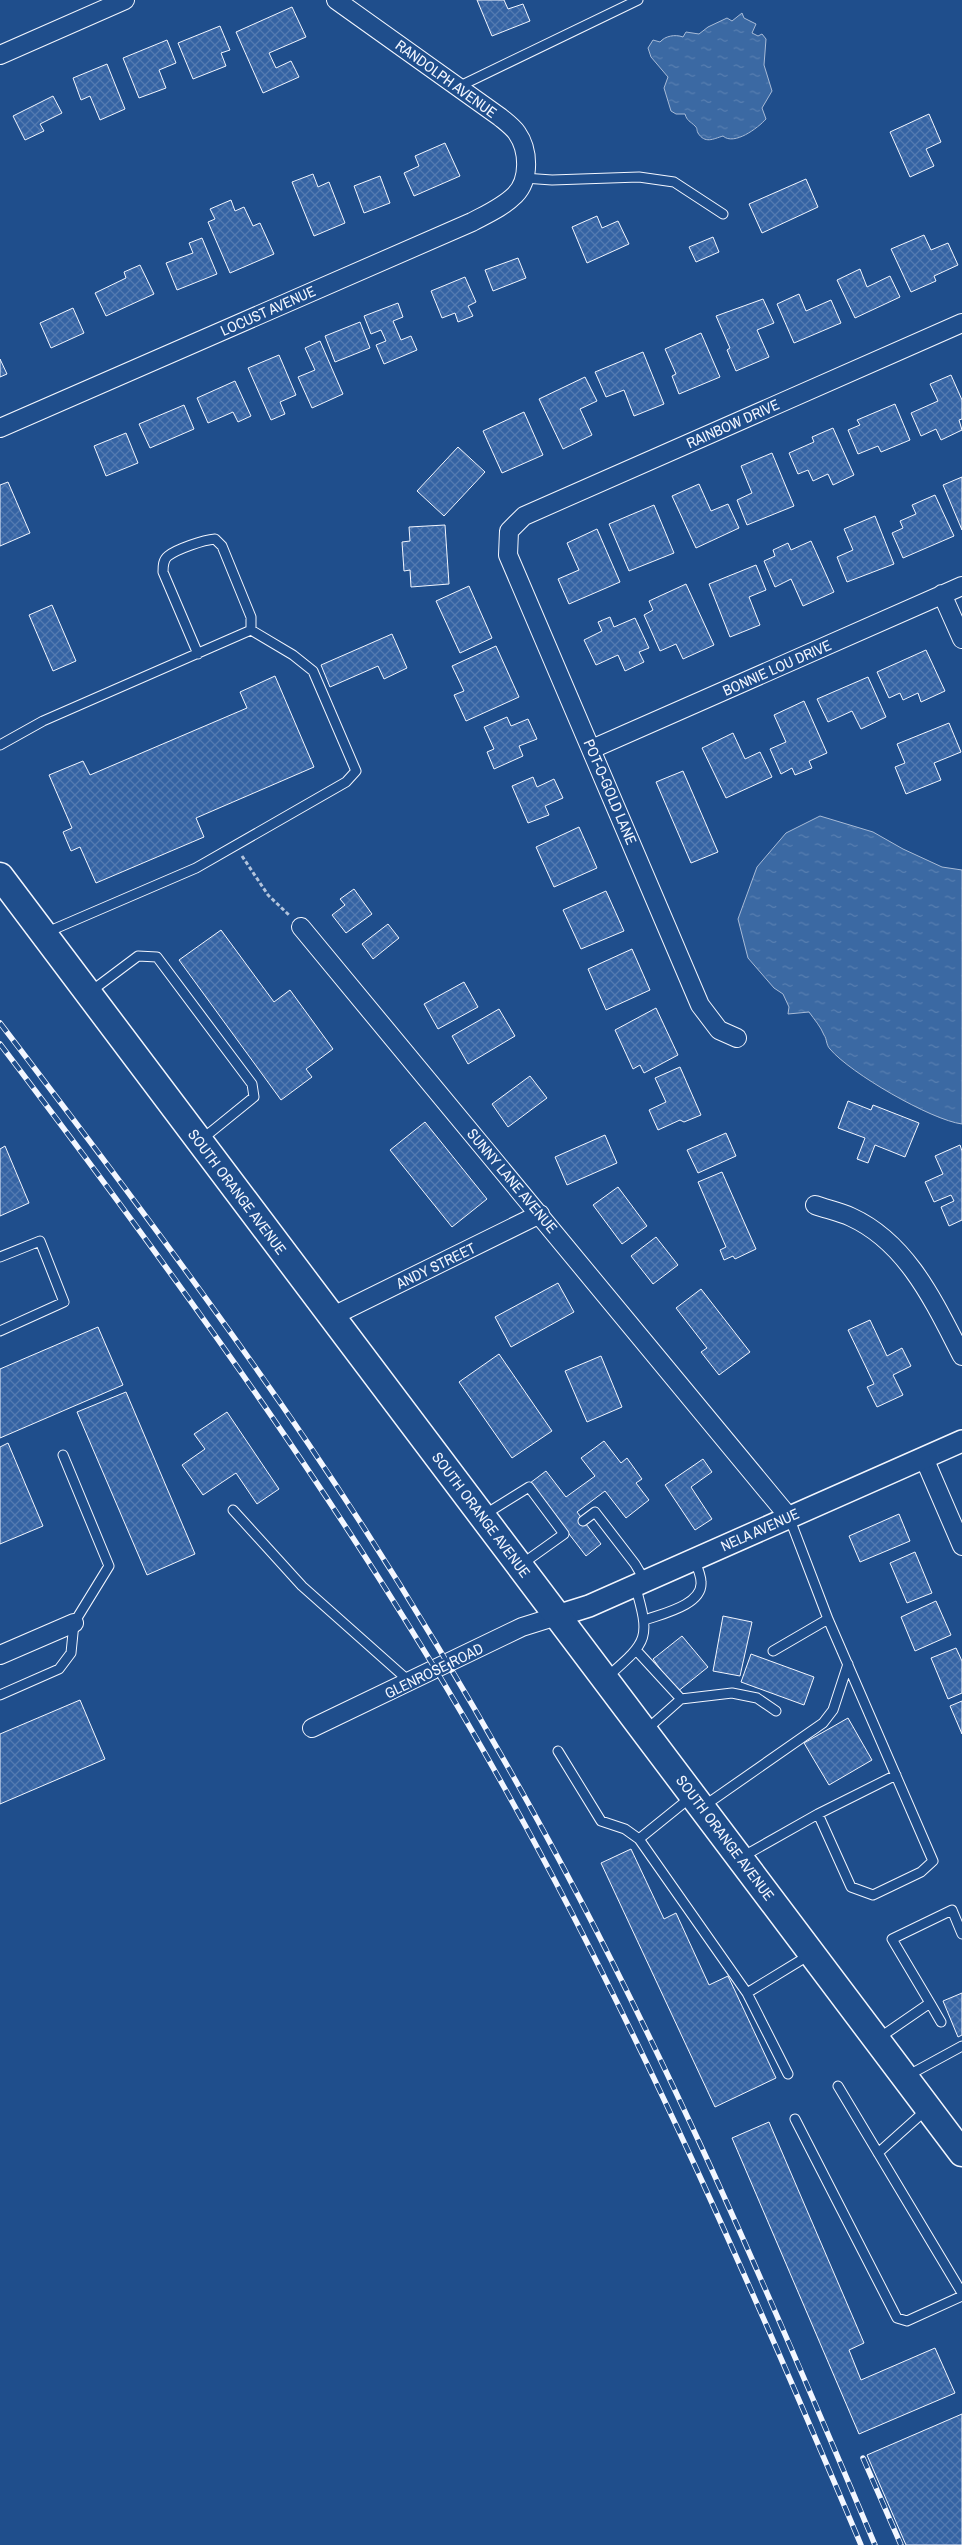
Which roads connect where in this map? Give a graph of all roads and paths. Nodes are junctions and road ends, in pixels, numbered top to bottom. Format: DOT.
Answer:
graph roads {
  1 [pos="124,0"];
  2 [pos="336,0"];
  3 [pos="638,0"];
  4 [pos="0,55"];
  5 [pos="458,87"];
  6 [pos="524,178"];
  7 [pos="723,214"];
  8 [pos="962,323"];
  9 [pos="0,428"];
  10 [pos="509,531"];
  11 [pos="962,586"];
  12 [pos="942,594"];
  13 [pos="251,630"];
  14 [pos="962,639"];
  15 [pos="198,654"];
  16 [pos="0,745"];
  17 [pos="592,749"];
  18 [pos="234,846"];
  19 [pos="0,876"];
  20 [pos="301,927"];
  21 [pos="43,934"];
  22 [pos="88,994"];
  23 [pos="737,1038"];
  24 [pos="199,1141"];
  25 [pos="814,1205"];
  26 [pos="540,1214"];
  27 [pos="0,1257"];
  28 [pos="332,1317"];
  29 [pos="0,1331"];
  30 [pos="962,1356"];
  31 [pos="962,1441"];
  32 [pos="63,1455"];
  33 [pos="924,1458"];
  34 [pos="233,1510"];
  35 [pos="482,1516"];
  36 [pos="789,1517"];
  37 [pos="583,1521"];
  38 [pos="962,1546"];
  39 [pos="694,1559"];
  40 [pos="520,1566"];
  41 [pos="640,1583"];
  42 [pos="557,1616"];
  43 [pos="828,1619"];
  44 [pos="645,1620"];
  45 [pos="74,1623"];
  46 [pos="636,1650"];
  47 [pos="773,1652"];
  48 [pos="0,1656"];
  49 [pos="848,1664"];
  50 [pos="605,1680"];
  51 [pos="410,1682"];
  52 [pos="0,1695"];
  53 [pos="681,1700"];
  54 [pos="776,1711"];
  55 [pos="312,1728"];
  56 [pos="644,1732"];
  57 [pos="558,1751"];
  58 [pos="896,1775"];
  59 [pos="697,1802"];
  60 [pos="818,1814"];
  61 [pos="639,1839"];
  62 [pos="740,1859"];
  63 [pos="962,1934"];
  64 [pos="812,1954"];
  65 [pos="747,1994"];
  66 [pos="930,2003"];
  67 [pos="941,2022"];
  68 [pos="876,2040"];
  69 [pos="962,2046"];
  70 [pos="788,2074"];
  71 [pos="905,2078"];
  72 [pos="838,2086"];
  73 [pos="928,2108"];
  74 [pos="795,2119"];
  75 [pos="878,2153"];
  76 [pos="962,2153"];
  77 [pos="962,2294"];
  1 -- 4 [label="street"];
  2 -- 5 [label="street, RANDOLPH AVENUE"];
  3 -- 5 [label="lane"];
  5 -- 6 [label="street, RANDOLPH AVENUE"];
  6 -- 7 [label="lane"];
  6 -- 9 [label="street, LOCUST AVENUE"];
  8 -- 10 [label="street, RAINBOW DRIVE"];
  10 -- 17 [label="street, POT-O-GOLD LANE"];
  11 -- 12 [label="street, BONNIE LOU DRIVE"];
  12 -- 14 [label="street"];
  12 -- 17 [label="street, BONNIE LOU DRIVE"];
  13 -- 15 [label="lane"];
  13 -- 15 [label="lane"];
  13 -- 18 [label="lane"];
  15 -- 16 [label="lane"];
  17 -- 23 [label="street, POT-O-GOLD LANE"];
  18 -- 20 [label="path"];
  18 -- 21 [label="lane"];
  19 -- 21 [label="main road, SOUTH ORANGE AVENUE"];
  20 -- 26 [label="street, SUNNY LANE AVENUE"];
  21 -- 22 [label="main road, SOUTH ORANGE AVENUE"];
  22 -- 24 [label="main road, SOUTH ORANGE AVENUE"];
  22 -- 24 [label="lane"];
  24 -- 28 [label="main road, SOUTH ORANGE AVENUE"];
  25 -- 30 [label="street"];
  26 -- 28 [label="street, ANDY STREET"];
  26 -- 36 [label="street, SUNNY LANE AVENUE"];
  27 -- 29 [label="lane"];
  28 -- 35 [label="main road, SOUTH ORANGE AVENUE"];
  31 -- 33 [label="street, NELA AVENUE"];
  32 -- 45 [label="lane"];
  33 -- 36 [label="street, NELA AVENUE"];
  33 -- 38 [label="street"];
  34 -- 51 [label="lane"];
  35 -- 40 [label="main road, SOUTH ORANGE AVENUE"];
  35 -- 40 [label="lane"];
  36 -- 39 [label="street, NELA AVENUE"];
  36 -- 43 [label="lane"];
  37 -- 41 [label="lane"];
  39 -- 41 [label="street, NELA AVENUE"];
  39 -- 44 [label="lane"];
  40 -- 42 [label="main road, SOUTH ORANGE AVENUE"];
  41 -- 42 [label="street, NELA AVENUE"];
  41 -- 44 [label="lane"];
  42 -- 50 [label="main road, SOUTH ORANGE AVENUE"];
  42 -- 51 [label="street, GLENROSE ROAD"];
  43 -- 47 [label="lane"];
  43 -- 49 [label="lane"];
  44 -- 46 [label="lane"];
  45 -- 48 [label="street"];
  45 -- 52 [label="lane"];
  46 -- 50 [label="lane"];
  46 -- 53 [label="lane"];
  49 -- 58 [label="lane"];
  49 -- 59 [label="lane"];
  50 -- 56 [label="main road, SOUTH ORANGE AVENUE"];
  51 -- 55 [label="street, GLENROSE ROAD"];
  53 -- 54 [label="lane"];
  53 -- 56 [label="lane"];
  56 -- 59 [label="main road, SOUTH ORANGE AVENUE"];
  57 -- 61 [label="lane"];
  58 -- 60 [label="lane"];
  58 -- 60 [label="lane"];
  59 -- 61 [label="lane"];
  59 -- 62 [label="main road, SOUTH ORANGE AVENUE"];
  60 -- 62 [label="lane"];
  61 -- 65 [label="lane"];
  62 -- 64 [label="main road, SOUTH ORANGE AVENUE"];
  63 -- 66 [label="lane"];
  64 -- 65 [label="lane"];
  64 -- 68 [label="main road, SOUTH ORANGE AVENUE"];
  65 -- 70 [label="lane"];
  66 -- 67 [label="lane"];
  66 -- 68 [label="lane"];
  68 -- 71 [label="main road, SOUTH ORANGE AVENUE"];
  69 -- 71 [label="lane"];
  71 -- 73 [label="main road, SOUTH ORANGE AVENUE"];
  72 -- 75 [label="lane"];
  73 -- 75 [label="lane"];
  73 -- 76 [label="main road, SOUTH ORANGE AVENUE"];
  74 -- 77 [label="lane"];
  75 -- 77 [label="lane"];
}
